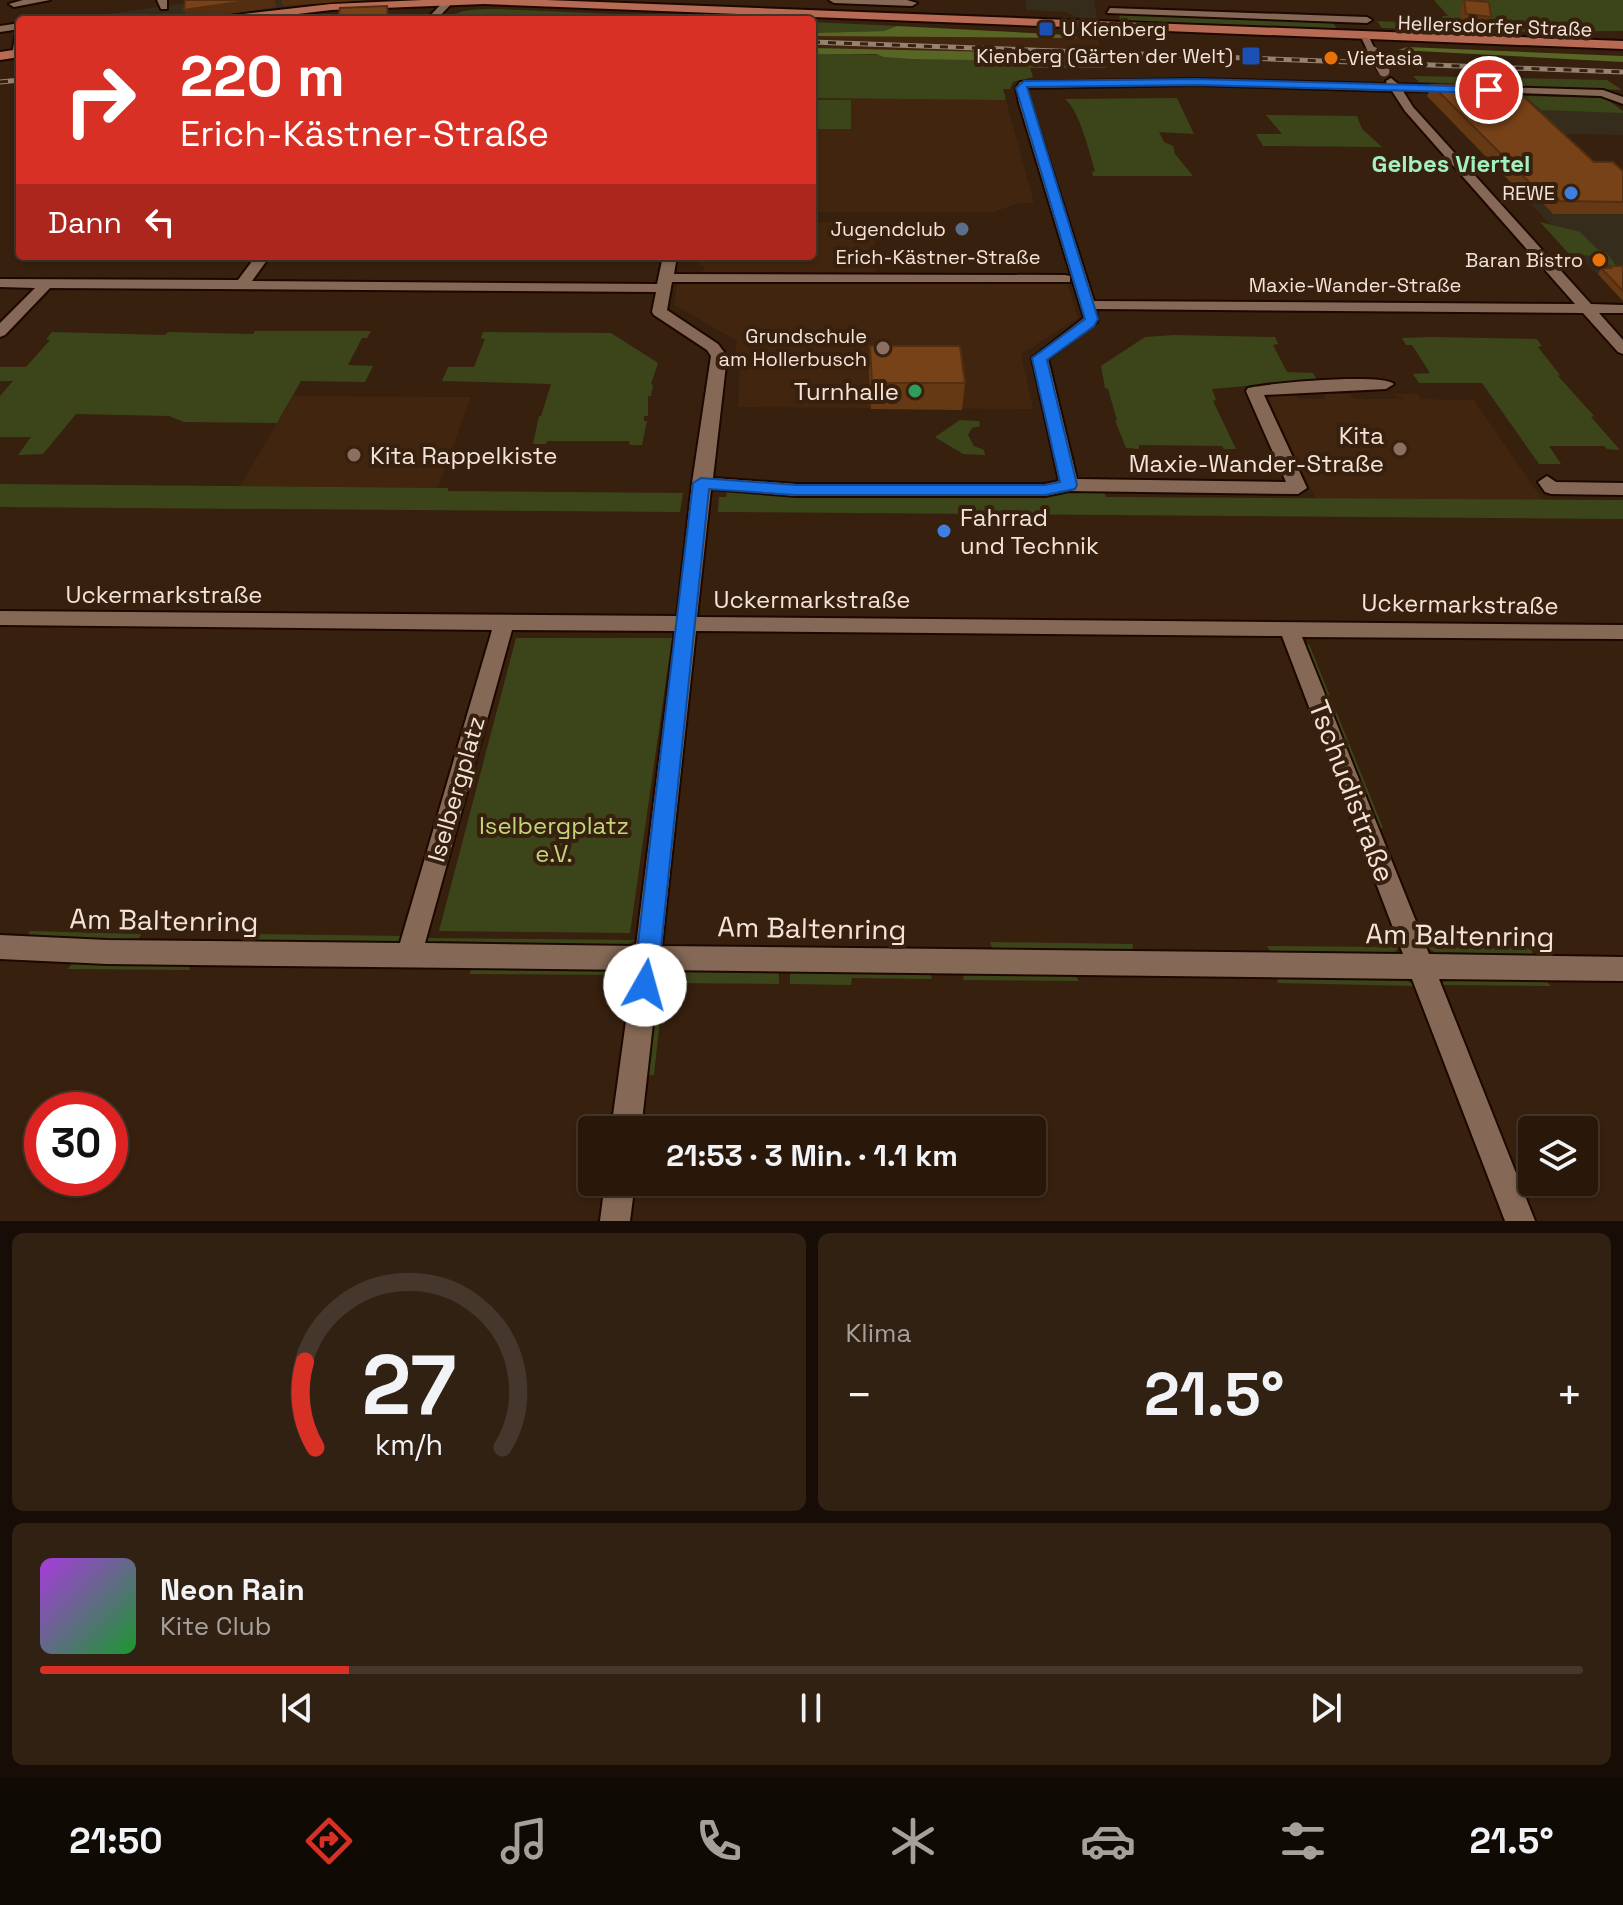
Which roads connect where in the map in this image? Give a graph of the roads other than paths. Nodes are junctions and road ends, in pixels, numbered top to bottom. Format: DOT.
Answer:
graph roads {
  1 [pos="45,0"];
  2 [pos="834,0"];
  3 [pos="446,2"];
  4 [pos="913,2"];
  5 [pos="1109,6"];
  6 [pos="306,10"];
  7 [pos="24,16"];
  8 [pos="253,16"];
  9 [pos="271,16"];
  10 [pos="300,16"];
  11 [pos="775,16"];
  12 [pos="816,18"];
  13 [pos="1351,20"];
  14 [pos="1367,20"];
  15 [pos="910,21"];
  16 [pos="1113,25"];
  17 [pos="1367,43"];
  18 [pos="1623,48"];
  19 [pos="1395,87"];
  20 [pos="1623,101"];
  21 [pos="260,260"];
  22 [pos="669,260"];
  23 [pos="1065,279"];
  24 [pos="0,283"];
  25 [pos="47,283"];
  26 [pos="665,283"];
  27 [pos="242,285"];
  28 [pos="1088,305"];
  29 [pos="1587,308"];
  30 [pos="1623,309"];
  31 [pos="0,332"];
  32 [pos="1623,349"];
  33 [pos="1386,384"];
  34 [pos="1547,482"];
  35 [pos="701,483"];
  36 [pos="1069,485"];
  37 [pos="1623,489"];
  38 [pos="0,618"];
  39 [pos="504,623"];
  40 [pos="686,625"];
  41 [pos="1289,629"];
  42 [pos="1623,632"];
  43 [pos="0,947"];
  44 [pos="409,955"];
  45 [pos="648,958"];
  46 [pos="1420,967"];
  47 [pos="1623,969"];
  48 [pos="628,1116"];
  49 [pos="618,1196"];
  50 [pos="615,1221"];
  51 [pos="1520,1221"];
  1 -- 7 [label="street"];
  2 -- 4 [label="street"];
  3 -- 6 [label="main road, Hellersdorfer Straße"];
  3 -- 10 [label="main road, Hellersdorfer Straße"];
  3 -- 11 [label="main road, Hellersdorfer Straße"];
  4 -- 15 [label="street"];
  5 -- 13 [label="street, Hellersdorfer Straße"];
  5 -- 16 [label="street"];
  6 -- 8 [label="main road, Hellersdorfer Straße"];
  6 -- 9 [label="main road"];
  12 -- 15 [label="main road, Hellersdorfer Straße"];
  13 -- 14 [label="street, Hellersdorfer Straße"];
  13 -- 17 [label="street"];
  15 -- 16 [label="main road, Hellersdorfer Straße"];
  15 -- 17 [label="main road, Hellersdorfer Straße"];
  16 -- 17 [label="main road, Hellersdorfer Straße"];
  17 -- 18 [label="main road, Hellersdorfer Straße"];
  17 -- 19 [label="street, bridge"];
  19 -- 20 [label="street"];
  19 -- 28 [label="street, Erich-Kästner-Straße"];
  19 -- 29 [label="street"];
  21 -- 27 [label="street"];
  22 -- 26 [label="street"];
  23 -- 26 [label="street, Erich-Kästner-Straße"];
  24 -- 25 [label="street, Erich-Kästner-Straße"];
  25 -- 27 [label="street, Erich-Kästner-Straße"];
  25 -- 31 [label="street"];
  26 -- 27 [label="street, Erich-Kästner-Straße"];
  26 -- 35 [label="street"];
  28 -- 29 [label="street, Maxie-Wander-Straße"];
  28 -- 36 [label="street"];
  29 -- 30 [label="street, Maxie-Wander-Straße"];
  29 -- 32 [label="street"];
  33 -- 36 [label="street"];
  34 -- 37 [label="street"];
  35 -- 36 [label="street"];
  35 -- 40 [label="street"];
  38 -- 39 [label="street, Uckermarkstraße"];
  39 -- 40 [label="street, Uckermarkstraße"];
  39 -- 44 [label="street, Iselbergplatz"];
  40 -- 41 [label="street, Uckermarkstraße"];
  40 -- 45 [label="street"];
  41 -- 42 [label="street, Uckermarkstraße"];
  41 -- 46 [label="street, Tschudistraße"];
  43 -- 44 [label="street, Am Baltenring"];
  44 -- 45 [label="street, Am Baltenring"];
  45 -- 46 [label="street, Am Baltenring"];
  45 -- 48 [label="street"];
  46 -- 47 [label="street, Am Baltenring"];
  46 -- 51 [label="street, Tschudistraße"];
  49 -- 50 [label="street"];
}
